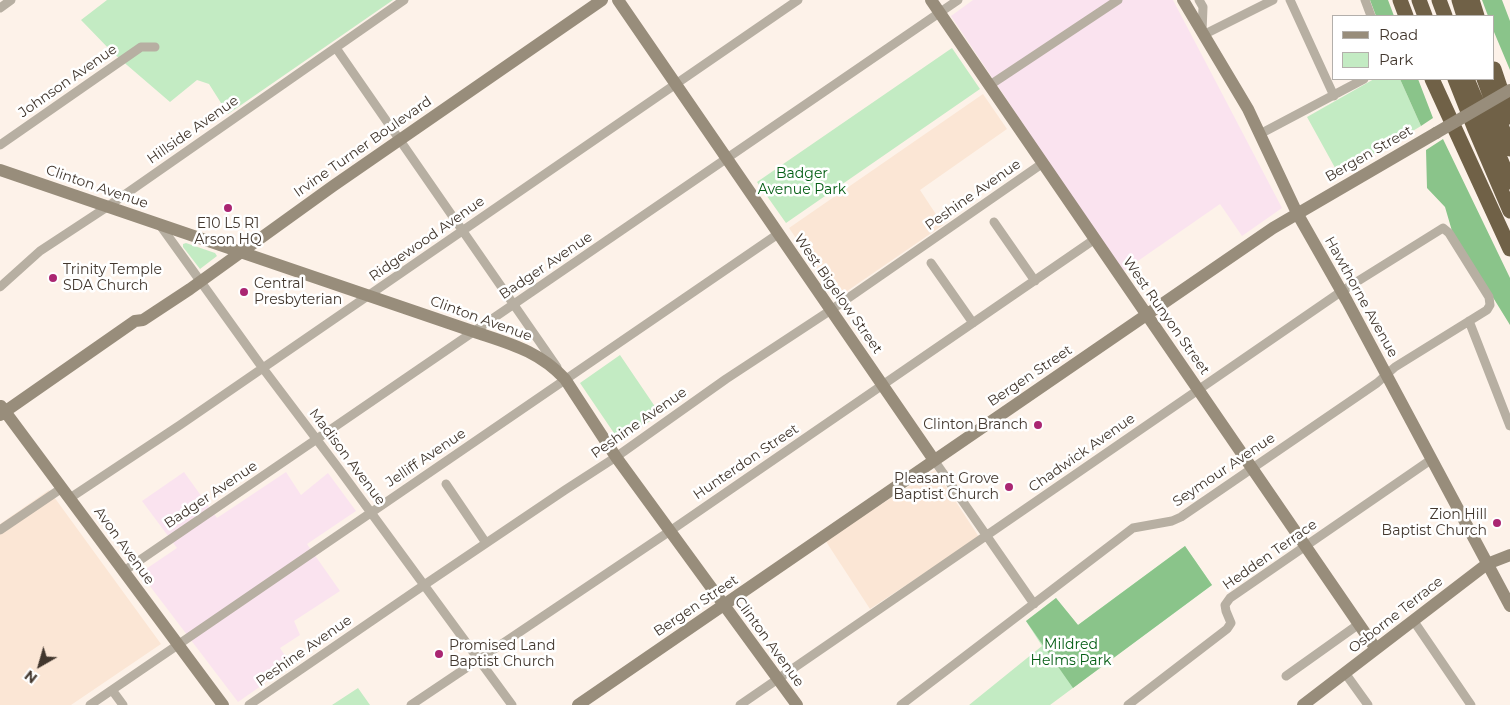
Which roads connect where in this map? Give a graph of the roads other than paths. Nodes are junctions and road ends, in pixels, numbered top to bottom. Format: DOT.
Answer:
graph roads {
  1 [pos="11,0"];
  2 [pos="404,0"];
  3 [pos="602,0"];
  4 [pos="618,0"];
  5 [pos="798,0"];
  6 [pos="931,0"];
  7 [pos="958,0"];
  8 [pos="1118,0"];
  9 [pos="1183,0"];
  10 [pos="1199,0"];
  11 [pos="1273,0"];
  12 [pos="1290,0"];
  13 [pos="1365,0"];
  14 [pos="1400,0"];
  15 [pos="1408,0"];
  16 [pos="1419,0"];
  17 [pos="1427,0"];
  18 [pos="1439,0"];
  19 [pos="1449,0"];
  20 [pos="1459,0"];
  21 [pos="1472,0"];
  22 [pos="0,8"];
  23 [pos="940,12"];
  24 [pos="1371,15"];
  25 [pos="1406,15"];
  26 [pos="1414,15"];
  27 [pos="1425,15"];
  28 [pos="1433,15"];
  29 [pos="1445,15"];
  30 [pos="1454,15"];
  31 [pos="1464,15"];
  32 [pos="1477,15"];
  33 [pos="1202,33"];
  34 [pos="155,46"];
  35 [pos="336,48"];
  36 [pos="1495,72"];
  37 [pos="1362,80"];
  38 [pos="1432,80"];
  39 [pos="1437,80"];
  40 [pos="1453,80"];
  41 [pos="1467,80"];
  42 [pos="1473,80"];
  43 [pos="1484,80"];
  44 [pos="676,85"];
  45 [pos="990,85"];
  46 [pos="1510,90"];
  47 [pos="1334,96"];
  48 [pos="1482,117"];
  49 [pos="1510,117"];
  50 [pos="1260,134"];
  51 [pos="400,139"];
  52 [pos="0,145"];
  53 [pos="1462,147"];
  54 [pos="1510,150"];
  55 [pos="726,160"];
  56 [pos="1043,163"];
  57 [pos="0,170"];
  58 [pos="1510,182"];
  59 [pos="107,207"];
  60 [pos="1510,211"];
  61 [pos="1297,213"];
  62 [pos="994,222"];
  63 [pos="160,225"];
  64 [pos="463,231"];
  65 [pos="778,234"];
  66 [pos="1095,239"];
  67 [pos="1510,249"];
  68 [pos="242,253"];
  69 [pos="931,263"];
  70 [pos="1035,281"];
  71 [pos="200,282"];
  72 [pos="0,287"];
  73 [pos="1342,292"];
  74 [pos="368,296"];
  75 [pos="514,305"];
  76 [pos="1490,305"];
  77 [pos="831,310"];
  78 [pos="1147,314"];
  79 [pos="1471,319"];
  80 [pos="973,323"];
  81 [pos="475,332"];
  82 [pos="262,368"];
  83 [pos="1386,375"];
  84 [pos="566,379"];
  85 [pos="882,385"];
  86 [pos="1199,390"];
  87 [pos="1510,410"];
  88 [pos="3,414"];
  89 [pos="1510,426"];
  90 [pos="316,440"];
  91 [pos="616,457"];
  92 [pos="1432,459"];
  93 [pos="934,460"];
  94 [pos="1252,469"];
  95 [pos="446,484"];
  96 [pos="66,493"];
  97 [pos="371,512"];
  98 [pos="0,530"];
  99 [pos="670,531"];
  100 [pos="987,536"];
  101 [pos="486,543"];
  102 [pos="1305,547"];
  103 [pos="1510,555"];
  104 [pos="1487,564"];
  105 [pos="124,571"];
  106 [pos="424,585"];
  107 [pos="1034,604"];
  108 [pos="724,605"];
  109 [pos="1510,606"];
  110 [pos="1413,620"];
  111 [pos="1359,624"];
  112 [pos="178,644"];
  113 [pos="1376,649"];
  114 [pos="479,659"];
  115 [pos="1346,673"];
  116 [pos="1286,676"];
  117 [pos="778,678"];
  118 [pos="112,690"];
  119 [pos="221,704"];
  120 [pos="90,705"];
  121 [pos="123,705"];
  122 [pos="249,705"];
  123 [pos="411,705"];
  124 [pos="512,705"];
  125 [pos="578,705"];
  126 [pos="740,705"];
  127 [pos="797,705"];
  128 [pos="901,705"];
  129 [pos="1128,705"];
  130 [pos="1303,705"];
  131 [pos="1368,705"];
  132 [pos="1471,705"];
  1 -- 22 [label="street"];
  2 -- 35 [label="street, Hillside Avenue"];
  3 -- 51 [label="main road, Irvine Turner Boulevard"];
  4 -- 44 [label="main road, West Bigelow Street"];
  5 -- 44 [label="street, Ridgewood Avenue"];
  6 -- 23 [label="main road, West Runyon Street"];
  7 -- 23 [label="street, Badger Avenue"];
  8 -- 45 [label="street"];
  9 -- 33 [label="main road, Hawthorne Avenue"];
  10 -- 33 [label="street"];
  11 -- 33 [label="street"];
  12 -- 47 [label="street"];
  13 -- 24 [label="street"];
  14 -- 25 [label="highway"];
  15 -- 26 [label="highway"];
  16 -- 27 [label="highway"];
  17 -- 28 [label="highway"];
  18 -- 29 [label="highway"];
  19 -- 30 [label="highway"];
  20 -- 31 [label="highway"];
  21 -- 32 [label="highway"];
  23 -- 45 [label="main road, West Runyon Street"];
  23 -- 55 [label="street, Badger Avenue"];
  33 -- 50 [label="main road, Hawthorne Avenue"];
  34 -- 52 [label="street, Johnson Avenue"];
  35 -- 51 [label="street"];
  35 -- 59 [label="street, Hillside Avenue"];
  36 -- 49 [label="highway"];
  37 -- 47 [label="street"];
  38 -- 53 [label="highway"];
  39 -- 53 [label="highway"];
  40 -- 60 [label="highway"];
  41 -- 48 [label="highway"];
  42 -- 48 [label="highway"];
  43 -- 54 [label="highway"];
  44 -- 55 [label="main road, West Bigelow Street"];
  44 -- 64 [label="street, Ridgewood Avenue"];
  45 -- 56 [label="main road, West Runyon Street"];
  46 -- 61 [label="main road, Bergen Street, bridge"];
  47 -- 50 [label="street"];
  48 -- 58 [label="highway"];
  50 -- 61 [label="main road, Hawthorne Avenue"];
  51 -- 64 [label="street"];
  51 -- 68 [label="main road, Irvine Turner Boulevard"];
  53 -- 67 [label="highway"];
  55 -- 65 [label="main road, West Bigelow Street"];
  55 -- 75 [label="street, Badger Avenue"];
  56 -- 66 [label="main road, West Runyon Street"];
  56 -- 77 [label="street, Peshine Avenue"];
  57 -- 59 [label="main road, Clinton Avenue"];
  59 -- 63 [label="main road, Clinton Avenue"];
  59 -- 72 [label="street, Hillside Avenue"];
  61 -- 73 [label="main road, Hawthorne Avenue"];
  61 -- 78 [label="main road, Bergen Street"];
  62 -- 70 [label="street"];
  63 -- 68 [label="main road, Clinton Avenue"];
  63 -- 71 [label="street, Madison Avenue"];
  64 -- 74 [label="street, Ridgewood Avenue"];
  64 -- 75 [label="street"];
  65 -- 77 [label="main road, West Bigelow Street"];
  65 -- 84 [label="street, Jelliff Avenue"];
  66 -- 70 [label="street, Hunterdon Street"];
  66 -- 78 [label="main road, West Runyon Street"];
  68 -- 71 [label="main road, Irvine Turner Boulevard"];
  68 -- 74 [label="main road, Clinton Avenue"];
  69 -- 80 [label="street"];
  70 -- 80 [label="street, Hunterdon Street"];
  71 -- 82 [label="street, Madison Avenue"];
  71 -- 88 [label="main road, Irvine Turner Boulevard"];
  73 -- 76 [label="street, Chadwick Avenue"];
  73 -- 83 [label="main road, Hawthorne Avenue"];
  73 -- 86 [label="street, Chadwick Avenue"];
  74 -- 81 [label="main road, Clinton Avenue"];
  74 -- 82 [label="street, Ridgewood Avenue"];
  75 -- 81 [label="street, Badger Avenue"];
  75 -- 84 [label="street"];
  76 -- 79 [label="street, Seymour Avenue"];
  77 -- 85 [label="main road, West Bigelow Street"];
  77 -- 91 [label="street, Peshine Avenue"];
  78 -- 86 [label="main road, West Runyon Street"];
  78 -- 93 [label="main road, Bergen Street"];
  79 -- 83 [label="street, Seymour Avenue"];
  79 -- 87 [label="street"];
  79 -- 89 [label="street"];
  80 -- 85 [label="street, Hunterdon Street"];
  81 -- 84 [label="main road, Clinton Avenue"];
  81 -- 90 [label="street, Badger Avenue"];
  82 -- 90 [label="street, Madison Avenue"];
  82 -- 96 [label="street, Ridgewood Avenue"];
  83 -- 92 [label="main road, Hawthorne Avenue"];
  83 -- 94 [label="street, Seymour Avenue"];
  84 -- 91 [label="main road, Clinton Avenue"];
  84 -- 97 [label="street, Jelliff Avenue"];
  85 -- 93 [label="main road, West Bigelow Street"];
  85 -- 99 [label="street, Hunterdon Street"];
  86 -- 94 [label="main road, West Runyon Street"];
  86 -- 100 [label="street, Chadwick Avenue"];
  88 -- 96 [label="main road, Avon Avenue"];
  90 -- 97 [label="street, Madison Avenue"];
  90 -- 105 [label="street, Badger Avenue"];
  91 -- 99 [label="main road, Clinton Avenue"];
  91 -- 101 [label="street, Peshine Avenue"];
  92 -- 102 [label="street, Hedden Terrace"];
  92 -- 104 [label="main road, Hawthorne Avenue"];
  93 -- 100 [label="street, West Bigelow Street"];
  93 -- 108 [label="main road, Bergen Street"];
  94 -- 102 [label="main road, West Runyon Street"];
  94 -- 107 [label="street, Seymour Avenue"];
  95 -- 101 [label="street"];
  96 -- 98 [label="street, Ridgewood Avenue"];
  96 -- 105 [label="main road, Avon Avenue"];
  97 -- 106 [label="street, Madison Avenue"];
  97 -- 112 [label="street, Jelliff Avenue"];
  99 -- 108 [label="main road, Clinton Avenue"];
  99 -- 114 [label="street, Hunterdon Street"];
  100 -- 107 [label="street, West Bigelow Street"];
  100 -- 117 [label="street, Chadwick Avenue"];
  101 -- 106 [label="street, Peshine Avenue"];
  102 -- 111 [label="main road, West Runyon Street"];
  102 -- 129 [label="street, Hedden Terrace"];
  103 -- 104 [label="main road, Osborne Terrace"];
  104 -- 109 [label="main road, Hawthorne Avenue"];
  104 -- 110 [label="main road, Osborne Terrace"];
  105 -- 112 [label="main road, Avon Avenue"];
  106 -- 114 [label="street, Madison Avenue"];
  106 -- 122 [label="street, Peshine Avenue"];
  107 -- 128 [label="street, Seymour Avenue"];
  108 -- 117 [label="main road, Clinton Avenue"];
  108 -- 125 [label="main road, Bergen Street"];
  110 -- 113 [label="main road, Osborne Terrace"];
  110 -- 132 [label="street"];
  111 -- 113 [label="main road, West Runyon Street"];
  111 -- 116 [label="street"];
  112 -- 118 [label="street, Jelliff Avenue"];
  112 -- 119 [label="main road, Avon Avenue"];
  113 -- 115 [label="main road, Osborne Terrace"];
  114 -- 123 [label="street, Hunterdon Street"];
  114 -- 124 [label="street, Madison Avenue"];
  115 -- 130 [label="main road, Osborne Terrace"];
  115 -- 131 [label="street"];
  117 -- 126 [label="street, Chadwick Avenue"];
  117 -- 127 [label="main road, Clinton Avenue"];
  118 -- 120 [label="street, Jelliff Avenue"];
  118 -- 121 [label="street"];
}
